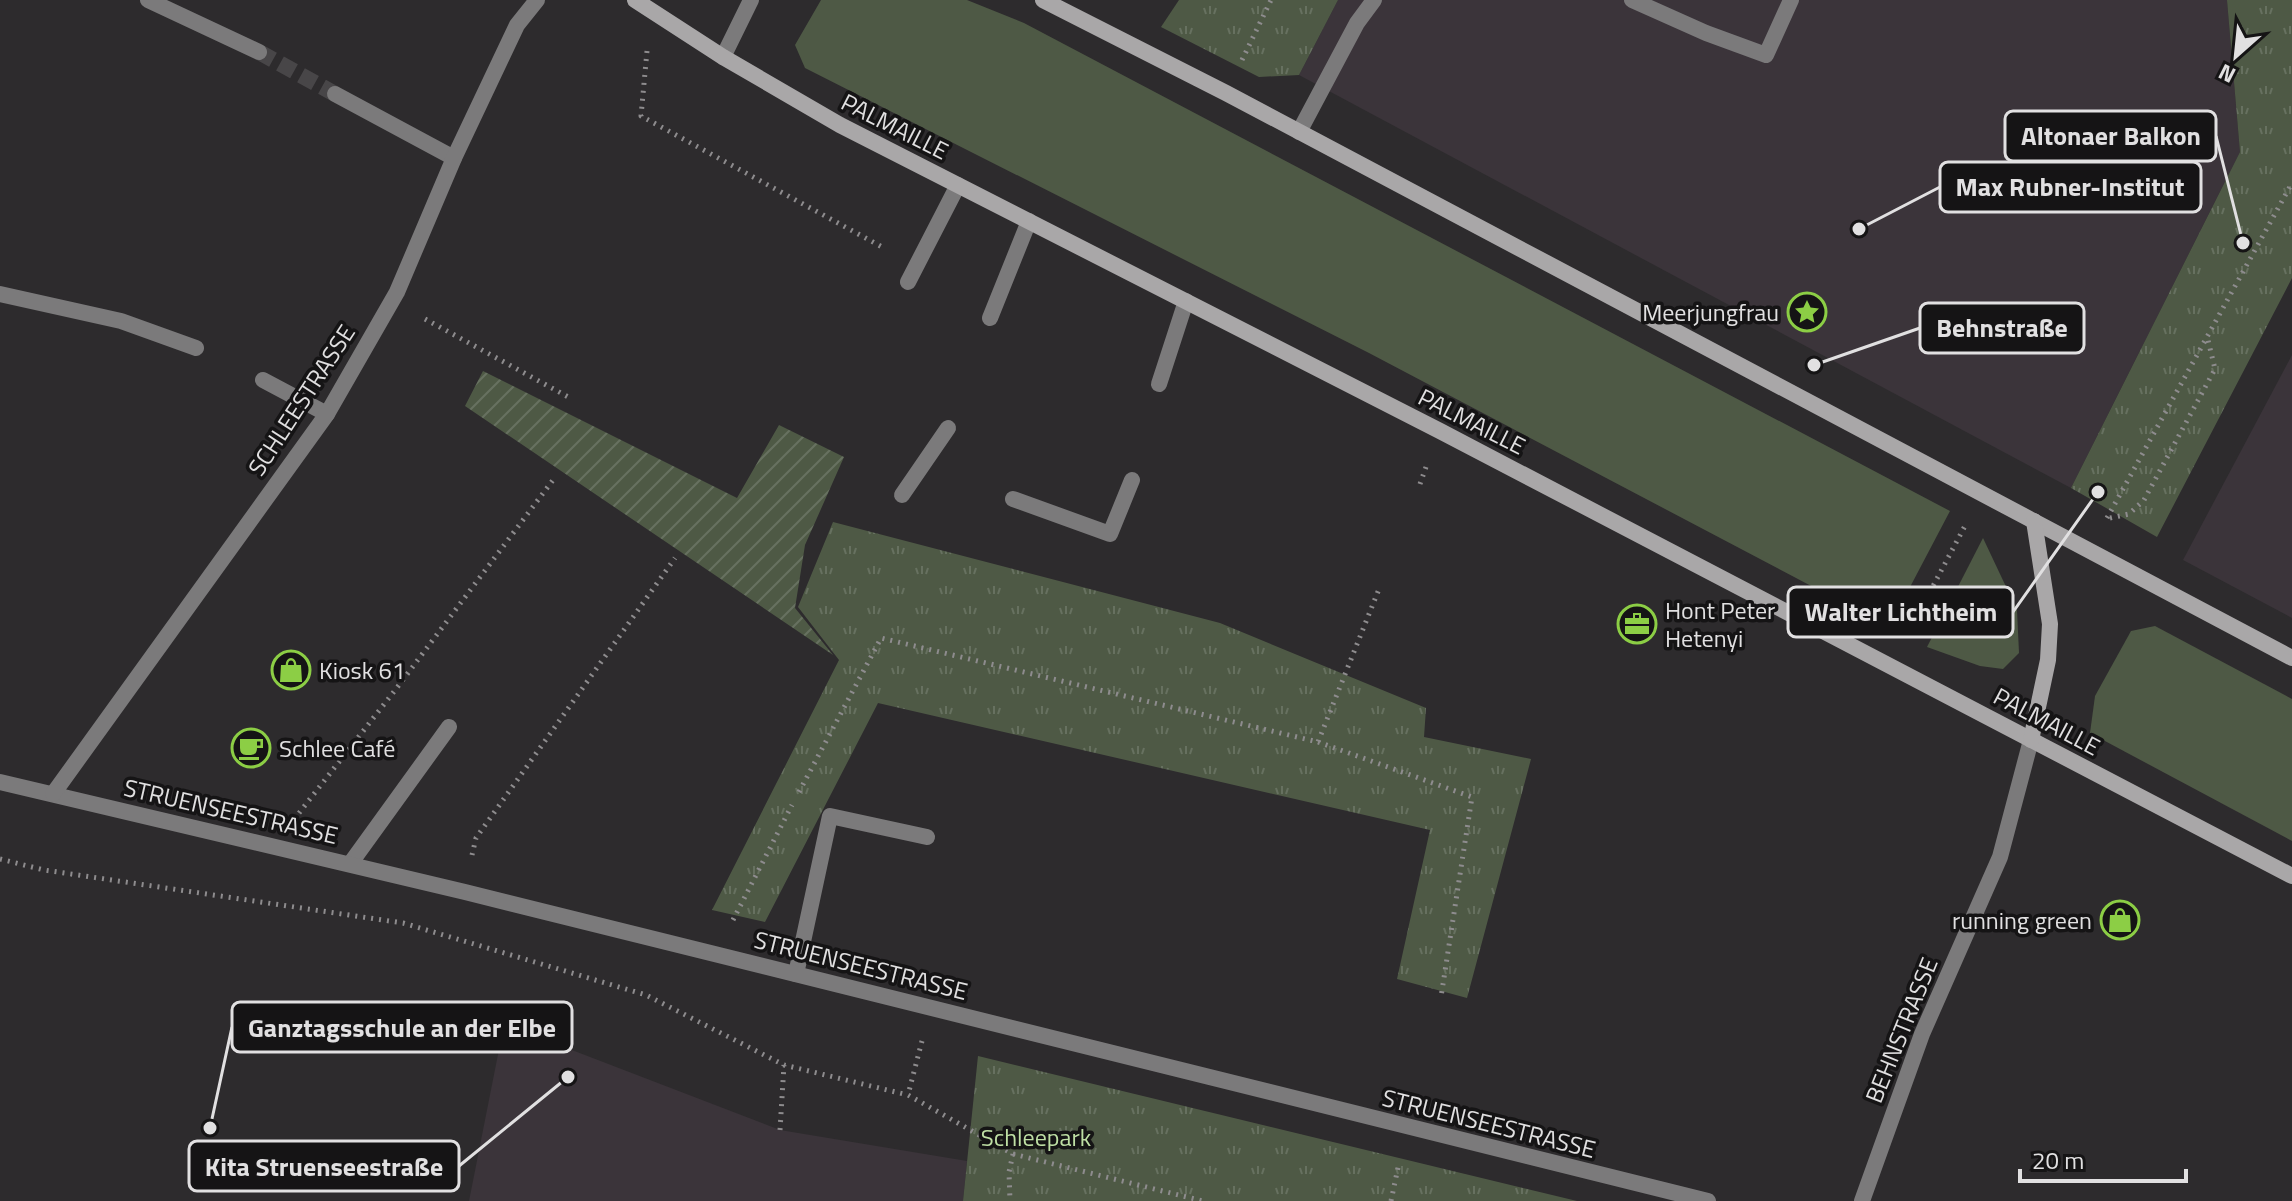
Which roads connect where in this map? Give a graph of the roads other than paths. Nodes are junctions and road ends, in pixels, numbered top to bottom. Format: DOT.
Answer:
graph roads {
  1 [pos="148,0"];
  2 [pos="537,0"];
  3 [pos="635,0"];
  4 [pos="751,0"];
  5 [pos="1043,0"];
  6 [pos="1374,0"];
  7 [pos="1632,0"];
  8 [pos="1791,0"];
  9 [pos="259,52"];
  10 [pos="723,57"];
  11 [pos="335,94"];
  12 [pos="1299,132"];
  13 [pos="454,158"];
  14 [pos="958,185"];
  15 [pos="1029,221"];
  16 [pos="908,282"];
  17 [pos="0,294"];
  18 [pos="1186,301"];
  19 [pos="990,318"];
  20 [pos="196,348"];
  21 [pos="263,380"];
  22 [pos="1159,384"];
  23 [pos="327,414"];
  24 [pos="948,428"];
  25 [pos="1132,480"];
  26 [pos="902,495"];
  27 [pos="1013,499"];
  28 [pos="2034,521"];
  29 [pos="2292,658"];
  30 [pos="449,727"];
  31 [pos="2031,740"];
  32 [pos="0,782"];
  33 [pos="53,794"];
  34 [pos="927,837"];
  35 [pos="350,864"];
  36 [pos="2292,876"];
  37 [pos="796,974"];
  38 [pos="1708,1201"];
  39 [pos="1862,1201"];
  1 -- 9 [label="street"];
  2 -- 13 [label="street, SCHLEESTRASSE"];
  3 -- 10 [label="main road, PALMAILLE"];
  4 -- 10 [label="street"];
  5 -- 12 [label="main road"];
  6 -- 12 [label="street"];
  7 -- 8 [label="street"];
  10 -- 14 [label="main road, PALMAILLE"];
  11 -- 13 [label="street"];
  12 -- 28 [label="main road"];
  13 -- 23 [label="street, SCHLEESTRASSE"];
  14 -- 15 [label="main road, PALMAILLE"];
  14 -- 16 [label="street"];
  15 -- 18 [label="main road, PALMAILLE"];
  15 -- 19 [label="street"];
  17 -- 20 [label="street"];
  18 -- 22 [label="street"];
  18 -- 31 [label="main road, PALMAILLE"];
  21 -- 23 [label="street"];
  23 -- 33 [label="street, SCHLEESTRASSE"];
  24 -- 26 [label="street"];
  25 -- 27 [label="street"];
  28 -- 29 [label="main road"];
  28 -- 31 [label="main road"];
  30 -- 35 [label="street"];
  31 -- 36 [label="main road, PALMAILLE"];
  31 -- 39 [label="street, BEHNSTRASSE"];
  32 -- 33 [label="street, STRUENSEESTRASSE"];
  33 -- 35 [label="street, STRUENSEESTRASSE"];
  34 -- 37 [label="street"];
  35 -- 37 [label="street, STRUENSEESTRASSE"];
  37 -- 38 [label="street, STRUENSEESTRASSE"];
}
